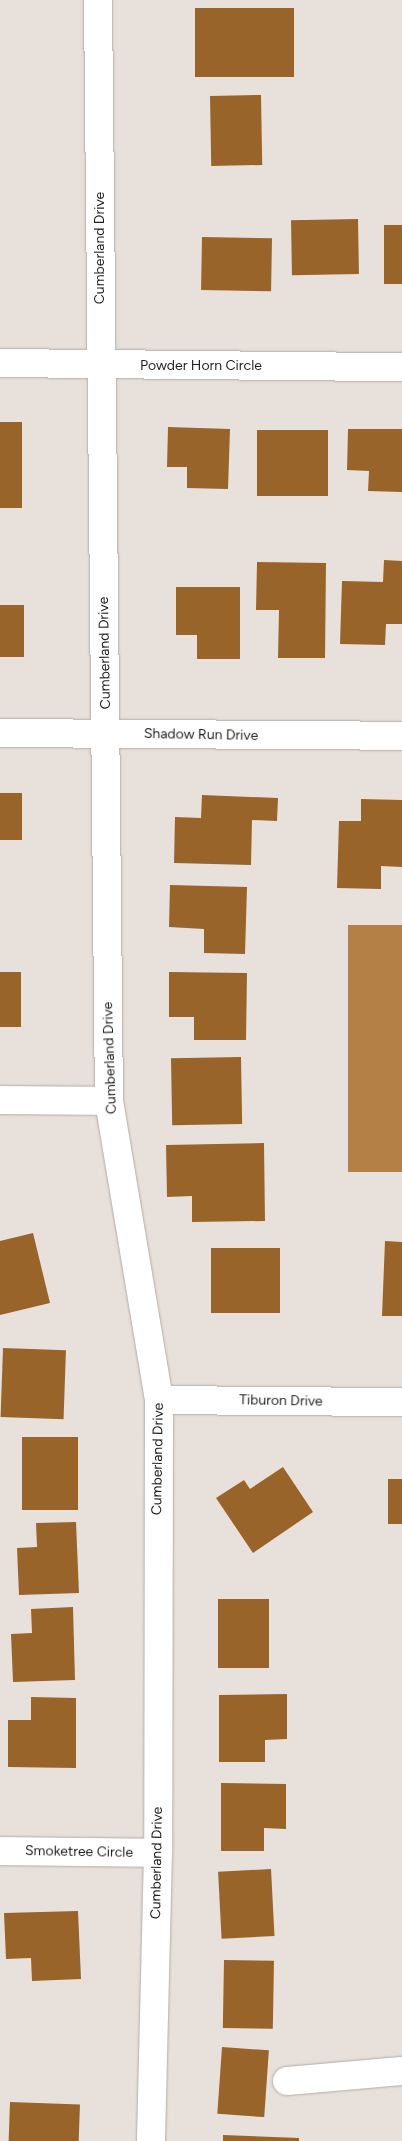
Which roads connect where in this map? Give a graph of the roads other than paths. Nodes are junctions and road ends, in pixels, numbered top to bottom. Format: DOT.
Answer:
graph roads {
  1 [pos="98,0"];
  2 [pos="0,363"];
  3 [pos="101,365"];
  4 [pos="402,367"];
  5 [pos="0,732"];
  6 [pos="107,734"];
  7 [pos="402,736"];
  8 [pos="0,1100"];
  9 [pos="109,1102"];
  10 [pos="159,1400"];
  11 [pos="402,1402"];
  12 [pos="0,1851"];
  13 [pos="158,1853"];
  14 [pos="402,2071"];
  15 [pos="288,2081"];
  16 [pos="151,2141"];
  1 -- 3 [label="street, Cumberland Drive"];
  2 -- 3 [label="street, Powder Horn Circle"];
  3 -- 4 [label="street, Powder Horn Circle"];
  3 -- 6 [label="street, Cumberland Drive"];
  5 -- 6 [label="street, Shadow Run Drive"];
  6 -- 7 [label="street, Shadow Run Drive"];
  6 -- 9 [label="street, Cumberland Drive"];
  8 -- 9 [label="street"];
  9 -- 10 [label="street, Cumberland Drive"];
  10 -- 11 [label="street, Tiburon Drive"];
  10 -- 13 [label="street, Cumberland Drive"];
  12 -- 13 [label="street, Smoketree Circle"];
  13 -- 16 [label="street, Cumberland Drive"];
  14 -- 15 [label="street"];
}
